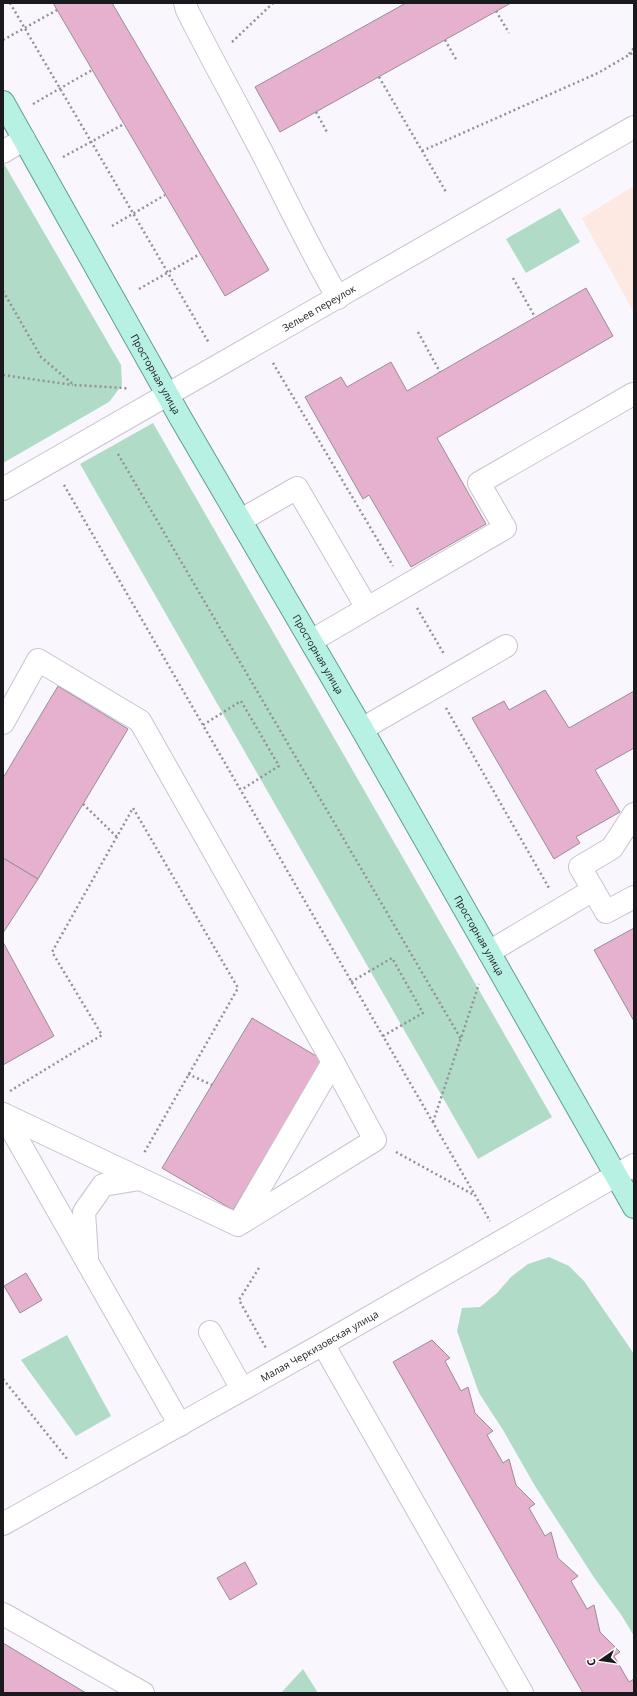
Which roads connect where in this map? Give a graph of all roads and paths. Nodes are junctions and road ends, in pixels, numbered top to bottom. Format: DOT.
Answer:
graph roads {
  1 [pos="10,3"];
  2 [pos="185,3"];
  3 [pos="273,3"];
  4 [pos="57,10"];
  5 [pos="496,11"];
  6 [pos="25,28"];
  7 [pos="509,33"];
  8 [pos="3,40"];
  9 [pos="445,40"];
  10 [pos="634,48"];
  11 [pos="634,52"];
  12 [pos="627,56"];
  13 [pos="212,60"];
  14 [pos="457,61"];
  15 [pos="92,70"];
  16 [pos="379,77"];
  17 [pos="60,88"];
  18 [pos="3,102"];
  19 [pos="33,104"];
  20 [pos="316,112"];
  21 [pos="124,124"];
  22 [pos="634,127"];
  23 [pos="327,132"];
  24 [pos="24,139"];
  25 [pos="91,142"];
  26 [pos="422,151"];
  27 [pos="3,152"];
  28 [pos="63,157"];
  29 [pos="446,192"];
  30 [pos="165,195"];
  31 [pos="133,213"];
  32 [pos="112,226"];
  33 [pos="200,254"];
  34 [pos="168,273"];
  35 [pos="513,278"];
  36 [pos="139,289"];
  37 [pos="3,291"];
  38 [pos="338,298"];
  39 [pos="535,317"];
  40 [pos="418,332"];
  41 [pos="209,343"];
  42 [pos="273,363"];
  43 [pos="440,372"];
  44 [pos="3,375"];
  45 [pos="74,385"];
  46 [pos="125,388"];
  47 [pos="168,394"];
  48 [pos="634,396"];
  49 [pos="118,454"];
  50 [pos="64,485"];
  51 [pos="3,489"];
  52 [pos="241,520"];
  53 [pos="405,586"];
  54 [pos="367,608"];
  55 [pos="311,641"];
  56 [pos="506,646"];
  57 [pos="456,674"];
  58 [pos="434,687"];
  59 [pos="3,723"];
  60 [pos="203,725"];
  61 [pos="362,729"];
  62 [pos="241,790"];
  63 [pos="83,804"];
  64 [pos="634,814"];
  65 [pos="117,837"];
  66 [pos="593,890"];
  67 [pos="634,897"];
  68 [pos="561,908"];
  69 [pos="489,952"];
  70 [pos="480,978"];
  71 [pos="352,982"];
  72 [pos="383,1036"];
  73 [pos="461,1038"];
  74 [pos="333,1062"];
  75 [pos="188,1074"];
  76 [pos="212,1085"];
  77 [pos="9,1092"];
  78 [pos="3,1114"];
  79 [pos="433,1122"];
  80 [pos="375,1140"];
  81 [pos="634,1165"];
  82 [pos="140,1169"];
  83 [pos="616,1175"];
  84 [pos="475,1195"];
  85 [pos="634,1207"];
  86 [pos="492,1224"];
  87 [pos="238,1225"];
  88 [pos="87,1262"];
  89 [pos="260,1268"];
  90 [pos="210,1332"];
  91 [pos="323,1344"];
  92 [pos="268,1352"];
  93 [pos="3,1379"];
  94 [pos="242,1390"];
  95 [pos="180,1425"];
  96 [pos="79,1482"];
  97 [pos="3,1524"];
  98 [pos="3,1614"];
  99 [pos="143,1693"];
  100 [pos="522,1693"];
  1 -- 6 [label="path"];
  2 -- 13 [label="street"];
  3 -- 13 [label="path"];
  4 -- 6 [label="path"];
  5 -- 7 [label="path"];
  6 -- 8 [label="path"];
  6 -- 17 [label="path"];
  9 -- 14 [label="path"];
  10 -- 12 [label="path"];
  11 -- 12 [label="path"];
  12 -- 26 [label="path"];
  13 -- 38 [label="street"];
  15 -- 17 [label="path"];
  16 -- 26 [label="path"];
  17 -- 19 [label="path"];
  17 -- 25 [label="path"];
  18 -- 24 [label="main road, Просторная улица"];
  20 -- 23 [label="path"];
  21 -- 25 [label="path"];
  22 -- 38 [label="street, Зельев переулок"];
  24 -- 27 [label="street"];
  24 -- 47 [label="main road, Просторная улица"];
  25 -- 28 [label="path"];
  25 -- 31 [label="path"];
  26 -- 29 [label="path"];
  30 -- 31 [label="path"];
  31 -- 32 [label="path"];
  31 -- 34 [label="path"];
  33 -- 34 [label="path"];
  34 -- 36 [label="path"];
  34 -- 41 [label="path"];
  35 -- 39 [label="path"];
  37 -- 45 [label="path"];
  38 -- 47 [label="street, Зельев переулок"];
  40 -- 43 [label="path"];
  42 -- 53 [label="path"];
  44 -- 45 [label="path"];
  45 -- 46 [label="path"];
  47 -- 51 [label="street, Зельев переулок"];
  47 -- 52 [label="main road, Просторная улица"];
  48 -- 53 [label="street"];
  49 -- 73 [label="path"];
  50 -- 60 [label="path"];
  52 -- 54 [label="street"];
  52 -- 55 [label="main road, Просторная улица"];
  53 -- 54 [label="street"];
  53 -- 57 [label="path"];
  54 -- 55 [label="street"];
  55 -- 61 [label="main road, Просторная улица"];
  56 -- 57 [label="street"];
  57 -- 58 [label="street"];
  58 -- 61 [label="street"];
  58 -- 68 [label="path"];
  59 -- 74 [label="street"];
  60 -- 62 [label="path"];
  60 -- 62 [label="path"];
  61 -- 69 [label="main road, Просторная улица"];
  62 -- 71 [label="path"];
  63 -- 65 [label="path"];
  64 -- 66 [label="street"];
  65 -- 75 [label="path"];
  65 -- 77 [label="path"];
  66 -- 67 [label="street"];
  66 -- 68 [label="street"];
  68 -- 69 [label="street"];
  69 -- 83 [label="main road, Просторная улица"];
  70 -- 73 [label="path"];
  71 -- 72 [label="path"];
  71 -- 72 [label="path"];
  72 -- 84 [label="path"];
  73 -- 79 [label="path"];
  74 -- 80 [label="street"];
  74 -- 87 [label="street"];
  75 -- 76 [label="path"];
  75 -- 82 [label="path"];
  78 -- 82 [label="street"];
  78 -- 88 [label="street"];
  80 -- 84 [label="path"];
  80 -- 87 [label="street"];
  81 -- 83 [label="street, Малая Черкизовская улица"];
  82 -- 87 [label="street"];
  82 -- 88 [label="street"];
  83 -- 85 [label="main road, Просторная улица"];
  83 -- 91 [label="street, Малая Черкизовская улица"];
  84 -- 86 [label="path"];
  88 -- 95 [label="street"];
  89 -- 92 [label="path"];
  90 -- 94 [label="street"];
  91 -- 94 [label="street, Малая Черкизовская улица"];
  91 -- 100 [label="street"];
  93 -- 96 [label="path"];
  94 -- 95 [label="street, Малая Черкизовская улица"];
  95 -- 96 [label="street, Малая Черкизовская улица"];
  96 -- 97 [label="street, Малая Черкизовская улица"];
  98 -- 99 [label="street"];
}
